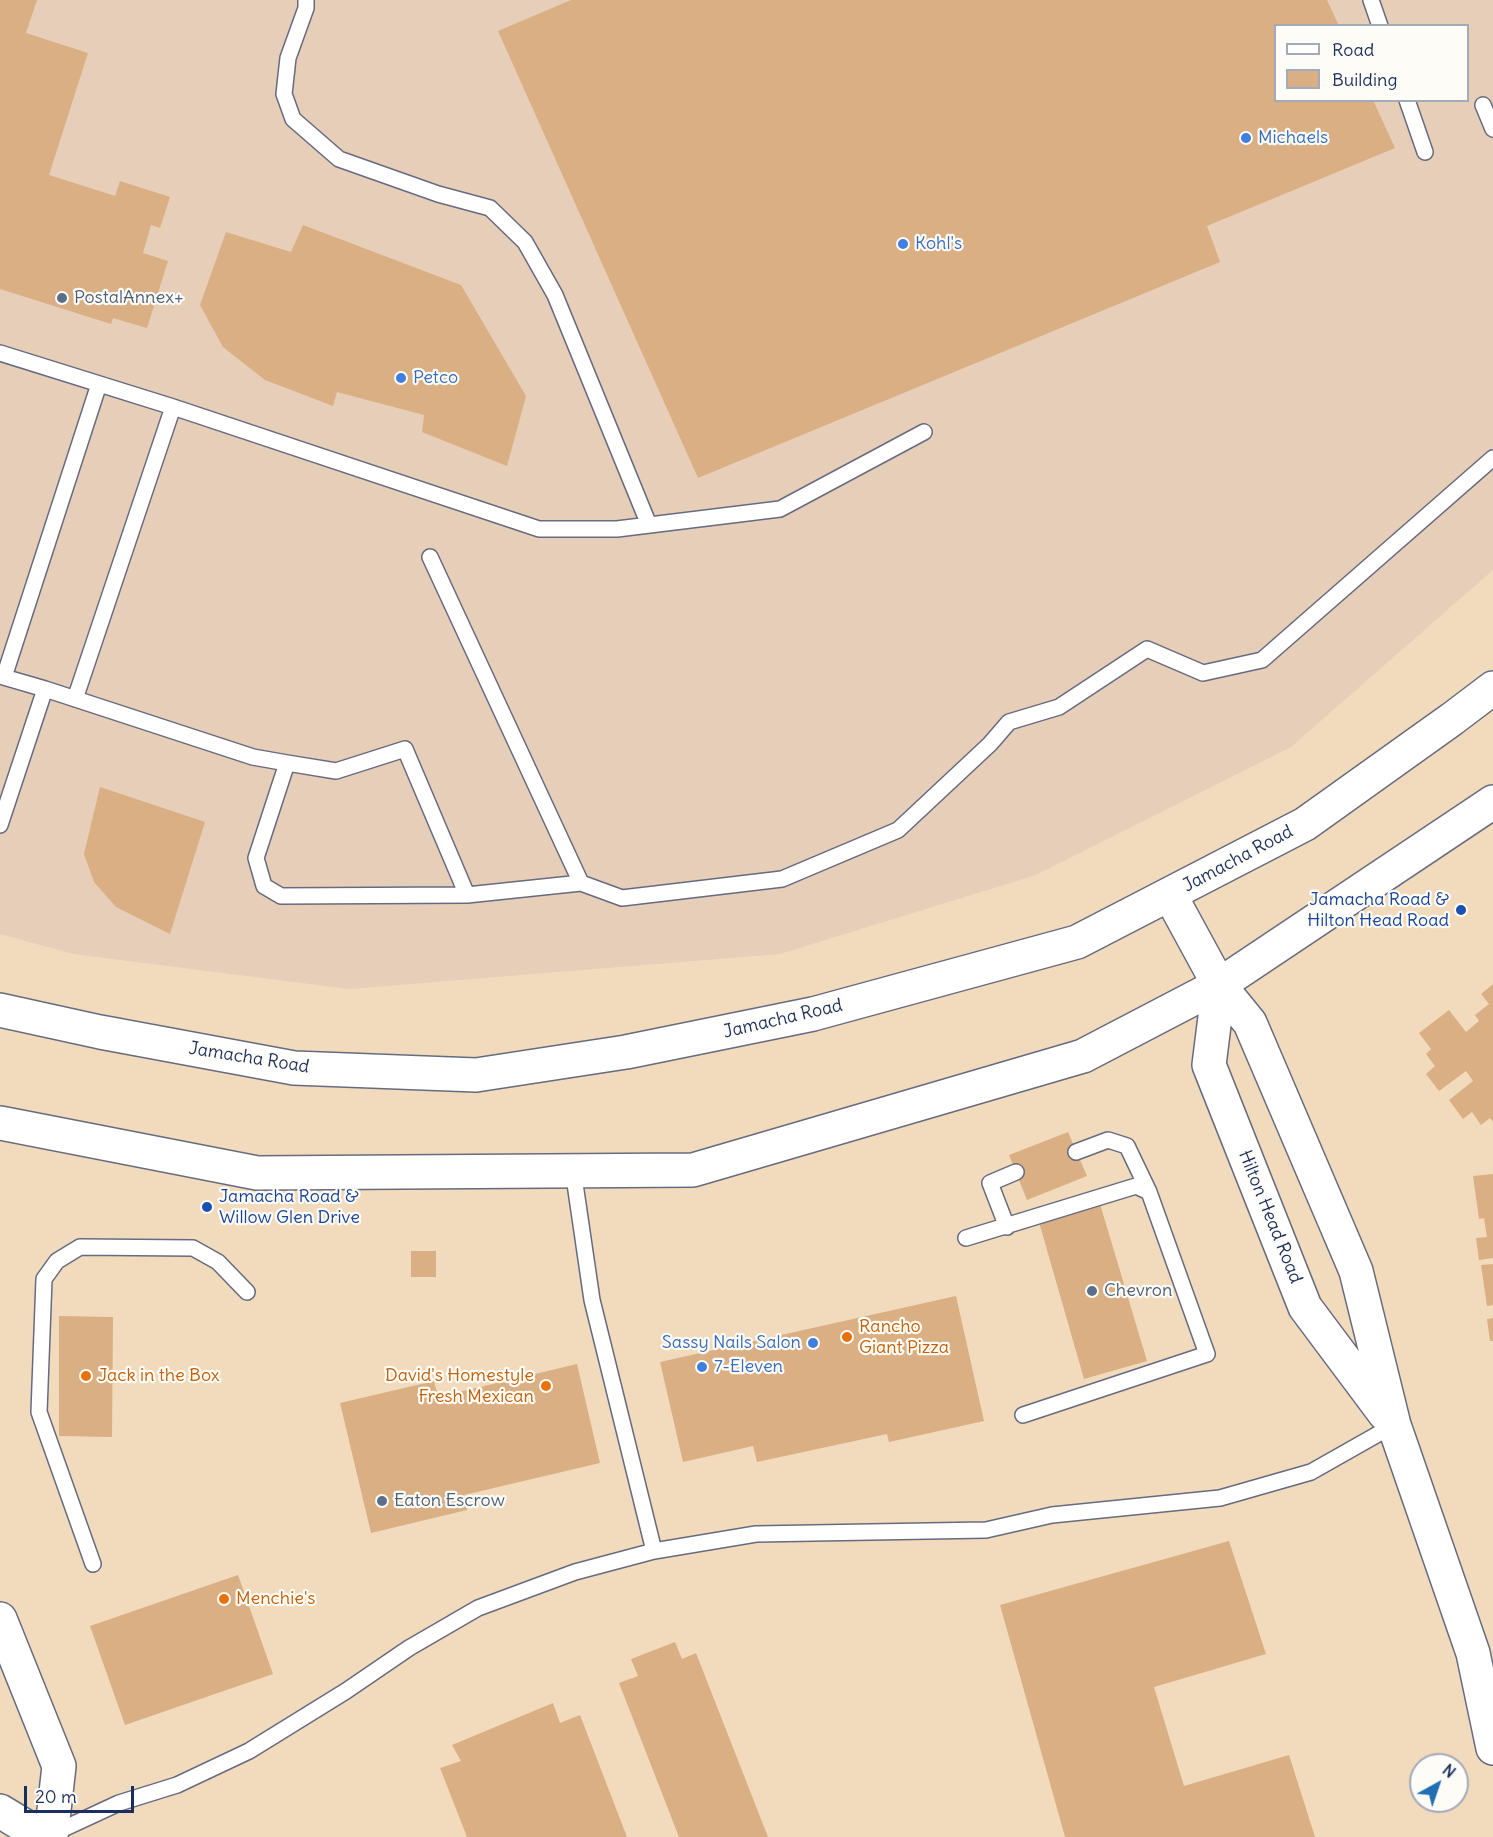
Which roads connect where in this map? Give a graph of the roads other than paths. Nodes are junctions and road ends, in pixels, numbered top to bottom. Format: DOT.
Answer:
graph roads {
  1 [pos="306,0"];
  2 [pos="1371,0"];
  3 [pos="1379,24"];
  4 [pos="1408,102"];
  5 [pos="1483,105"];
  6 [pos="1493,129"];
  7 [pos="1425,152"];
  8 [pos="0,353"];
  9 [pos="99,384"];
  10 [pos="173,407"];
  11 [pos="924,432"];
  12 [pos="1493,458"];
  13 [pos="649,525"];
  14 [pos="430,557"];
  15 [pos="2,676"];
  16 [pos="1493,688"];
  17 [pos="45,689"];
  18 [pos="75,699"];
  19 [pos="287,763"];
  20 [pos="1493,802"];
  21 [pos="0,825"];
  22 [pos="581,883"];
  23 [pos="467,895"];
  24 [pos="1170,895"];
  25 [pos="1219,985"];
  26 [pos="0,1010"];
  27 [pos="0,1124"];
  28 [pos="1076,1152"];
  29 [pos="573,1170"];
  30 [pos="1016,1172"];
  31 [pos="1149,1192"];
  32 [pos="1007,1227"];
  33 [pos="966,1238"];
  34 [pos="247,1292"];
  35 [pos="1023,1415"];
  36 [pos="1394,1425"];
  37 [pos="654,1551"];
  38 [pos="93,1564"];
  39 [pos="0,1619"];
  40 [pos="1493,1748"];
  41 [pos="0,1811"];
  42 [pos="51,1836"];
  1 -- 13 [label="lane"];
  2 -- 3 [label="lane"];
  4 -- 7 [label="lane"];
  5 -- 6 [label="lane"];
  8 -- 9 [label="lane"];
  9 -- 10 [label="lane"];
  9 -- 15 [label="lane"];
  10 -- 13 [label="lane"];
  10 -- 18 [label="lane"];
  11 -- 13 [label="lane"];
  12 -- 22 [label="lane"];
  14 -- 22 [label="lane"];
  15 -- 17 [label="lane"];
  16 -- 24 [label="main road, Jamacha Road"];
  17 -- 18 [label="lane"];
  17 -- 21 [label="lane"];
  18 -- 19 [label="lane"];
  19 -- 23 [label="lane"];
  19 -- 23 [label="lane"];
  20 -- 25 [label="main road"];
  22 -- 23 [label="lane"];
  24 -- 25 [label="main road, Hilton Head Road"];
  24 -- 26 [label="main road, Jamacha Road"];
  25 -- 29 [label="main road"];
  25 -- 36 [label="main road, Hilton Head Road"];
  25 -- 36 [label="main road, Hilton Head Road"];
  27 -- 29 [label="main road"];
  28 -- 31 [label="lane"];
  29 -- 37 [label="lane"];
  30 -- 32 [label="lane"];
  31 -- 32 [label="lane"];
  31 -- 35 [label="lane"];
  32 -- 33 [label="lane"];
  34 -- 38 [label="lane"];
  36 -- 37 [label="lane"];
  36 -- 40 [label="main road, Hilton Head Road"];
  37 -- 42 [label="lane"];
  39 -- 42 [label="main road"];
  41 -- 42 [label="main road"];
}
